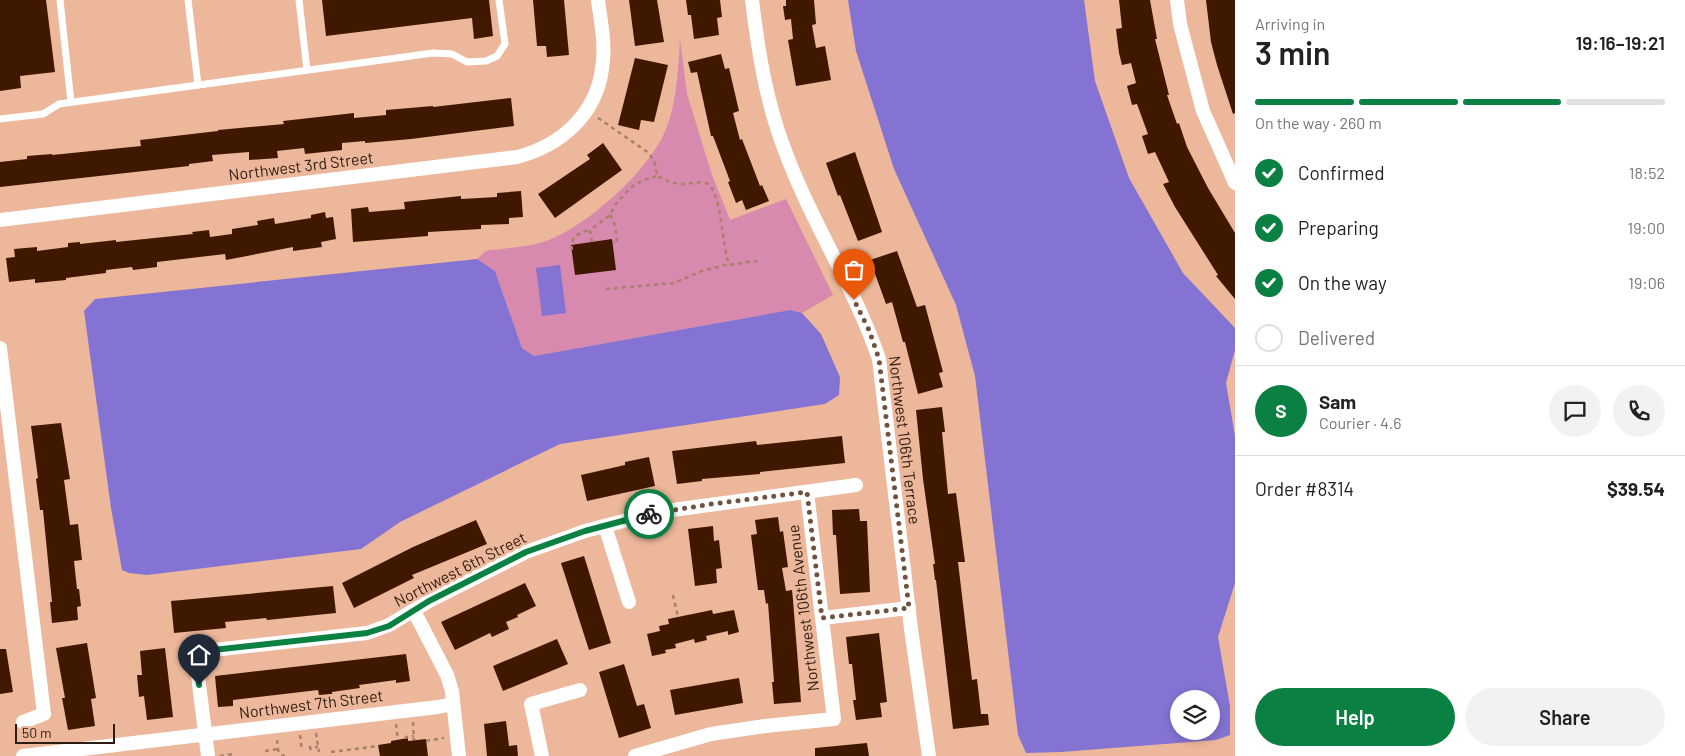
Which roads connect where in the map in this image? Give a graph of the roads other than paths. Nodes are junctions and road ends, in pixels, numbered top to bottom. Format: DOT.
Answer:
graph roads {
  1 [pos="60,0"];
  2 [pos="188,0"];
  3 [pos="299,0"];
  4 [pos="499,0"];
  5 [pos="598,0"];
  6 [pos="752,0"];
  7 [pos="1178,0"];
  8 [pos="307,70"];
  9 [pos="198,85"];
  10 [pos="71,102"];
  11 [pos="0,119"];
  12 [pos="1235,183"];
  13 [pos="0,220"];
  14 [pos="0,348"];
  15 [pos="856,485"];
  16 [pos="807,492"];
  17 [pos="605,526"];
  18 [pos="629,602"];
  19 [pos="909,608"];
  20 [pos="414,611"];
  21 [pos="822,618"];
  22 [pos="580,690"];
  23 [pos="453,704"];
  24 [pos="23,722"];
  25 [pos="204,734"];
  26 [pos="48,755"];
  27 [pos="23,756"];
  28 [pos="208,756"];
  29 [pos="459,756"];
  30 [pos="542,756"];
  31 [pos="635,756"];
  32 [pos="930,756"];
  1 -- 10 [label="lane"];
  2 -- 9 [label="lane"];
  3 -- 8 [label="lane"];
  4 -- 8 [label="lane"];
  5 -- 13 [label="street, Northwest 3rd Street"];
  6 -- 19 [label="street, Northwest 106th Terrace"];
  7 -- 12 [label="street"];
  8 -- 9 [label="lane"];
  9 -- 10 [label="lane"];
  10 -- 11 [label="lane"];
  14 -- 24 [label="street"];
  15 -- 16 [label="street, Northwest 6th Street"];
  16 -- 17 [label="street, Northwest 6th Street"];
  16 -- 21 [label="street, Northwest 106th Avenue"];
  17 -- 18 [label="street"];
  17 -- 20 [label="street, Northwest 6th Street"];
  19 -- 21 [label="street"];
  19 -- 32 [label="street, Northwest 106th Terrace"];
  20 -- 23 [label="street"];
  20 -- 25 [label="street, Northwest 6th Street"];
  21 -- 31 [label="street, Northwest 106th Avenue"];
  22 -- 30 [label="street"];
  23 -- 25 [label="street, Northwest 7th Street"];
  23 -- 29 [label="street"];
  25 -- 26 [label="street, Northwest 7th Street"];
  25 -- 28 [label="street"];
  26 -- 27 [label="street, Northwest 7th Street"];
}
